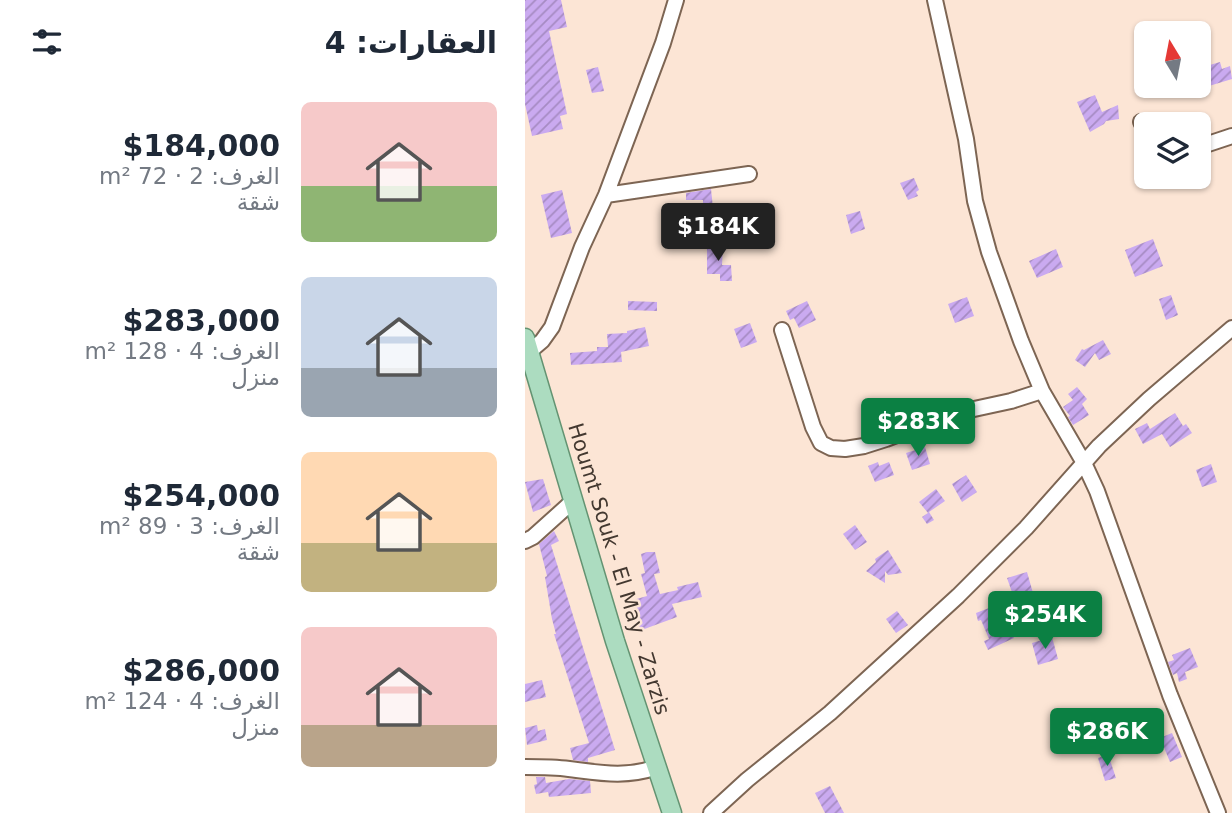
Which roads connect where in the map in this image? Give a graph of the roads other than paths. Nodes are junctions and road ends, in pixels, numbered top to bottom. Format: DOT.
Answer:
graph roads {
  1 [pos="676,0"];
  2 [pos="935,0"];
  3 [pos="1232,136"];
  4 [pos="1211,143"];
  5 [pos="749,174"];
  6 [pos="606,195"];
  7 [pos="1232,328"];
  8 [pos="782,330"];
  9 [pos="526,347"];
  10 [pos="1042,391"];
  11 [pos="1084,463"];
  12 [pos="573,501"];
  13 [pos="525,541"];
  14 [pos="525,766"];
  15 [pos="657,767"];
  16 [pos="672,813"];
  17 [pos="711,813"];
  18 [pos="1218,813"];
  1 -- 6 [label="street"];
  2 -- 10 [label="street"];
  3 -- 4 [label="street"];
  5 -- 6 [label="street"];
  6 -- 9 [label="street"];
  7 -- 11 [label="street"];
  8 -- 10 [label="street"];
  9 -- 12 [label="main road, Houmt Souk - El May - Zarzis"];
  10 -- 11 [label="street"];
  11 -- 17 [label="street"];
  11 -- 18 [label="street"];
  12 -- 13 [label="street"];
  12 -- 15 [label="main road, Houmt Souk - El May - Zarzis"];
  14 -- 15 [label="street"];
  15 -- 16 [label="main road, Houmt Souk - El May - Zarzis"];
}
